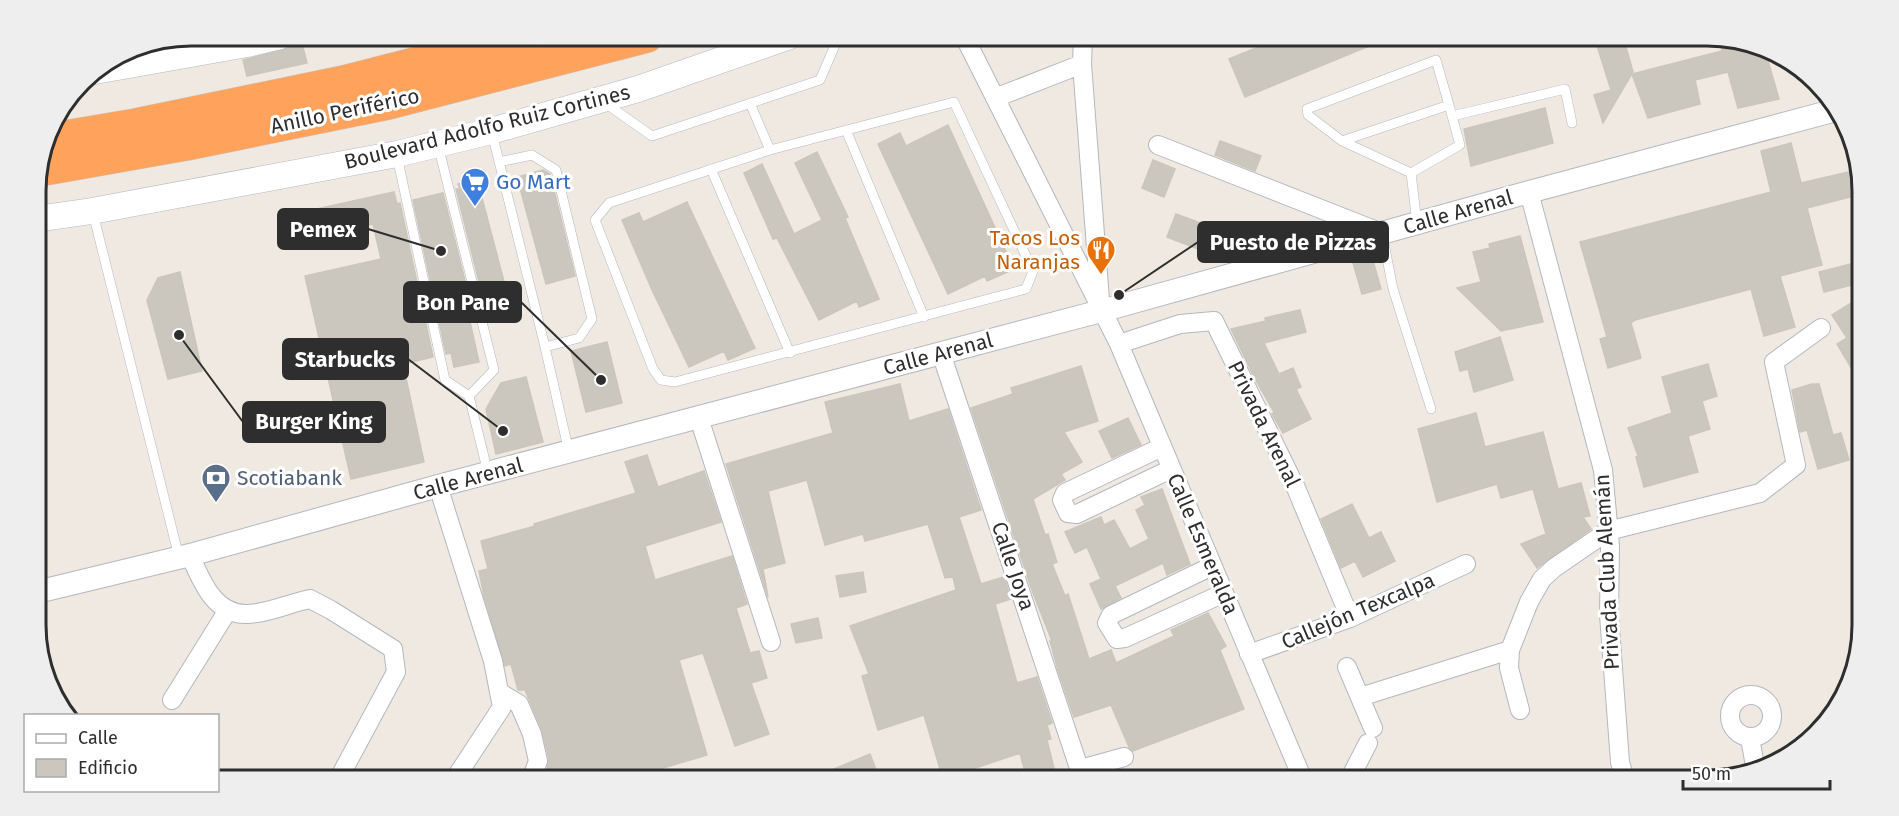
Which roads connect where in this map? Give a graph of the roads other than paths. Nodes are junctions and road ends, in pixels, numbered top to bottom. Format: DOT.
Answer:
graph roads {
  1 [pos="969,46"];
  2 [pos="1083,46"];
  3 [pos="230,47"];
  4 [pos="482,47"];
  5 [pos="606,47"];
  6 [pos="760,47"];
  7 [pos="834,47"];
  8 [pos="1082,64"];
  9 [pos="117,67"];
  10 [pos="995,98"];
  11 [pos="600,100"];
  12 [pos="750,103"];
  13 [pos="1449,105"];
  14 [pos="1829,112"];
  15 [pos="1452,116"];
  16 [pos="1572,123"];
  17 [pos="846,130"];
  18 [pos="491,131"];
  19 [pos="57,138"];
  20 [pos="1342,141"];
  21 [pos="438,143"];
  22 [pos="1158,145"];
  23 [pos="770,150"];
  24 [pos="397,154"];
  25 [pos="499,162"];
  26 [pos="49,168"];
  27 [pos="711,169"];
  28 [pos="1411,173"];
  29 [pos="1529,192"];
  30 [pos="92,211"];
  31 [pos="47,217"];
  32 [pos="1417,223"];
  33 [pos="1382,233"];
  34 [pos="1101,311"];
  35 [pos="924,317"];
  36 [pos="1821,328"];
  37 [pos="1119,344"];
  38 [pos="545,347"];
  39 [pos="790,353"];
  40 [pos="941,353"];
  41 [pos="469,396"];
  42 [pos="1431,409"];
  43 [pos="699,417"];
  44 [pos="1162,447"];
  45 [pos="569,452"];
  46 [pos="1171,469"];
  47 [pos="488,473"];
  48 [pos="438,486"];
  49 [pos="1608,531"];
  50 [pos="185,556"];
  51 [pos="1466,564"];
  52 [pos="1212,566"];
  53 [pos="46,590"];
  54 [pos="1224,593"];
  55 [pos="228,610"];
  56 [pos="1350,618"];
  57 [pos="771,642"];
  58 [pos="1510,650"];
  59 [pos="1250,654"];
  60 [pos="1347,668"];
  61 [pos="499,692"];
  62 [pos="1360,697"];
  63 [pos="172,700"];
  64 [pos="1520,710"];
  65 [pos="1750,738"];
  66 [pos="1124,757"];
  67 [pos="1754,761"];
  68 [pos="1080,769"];
  69 [pos="1093,769"];
  70 [pos="1301,769"];
  71 [pos="1354,769"];
  72 [pos="1622,769"];
  73 [pos="343,770"];
  74 [pos="461,770"];
  75 [pos="535,770"];
  1 -- 10 [label="street, Calle Esmeralda"];
  2 -- 8 [label="street, Calle Esmeralda"];
  3 -- 9 [label="main road"];
  4 -- 19 [label="highway, Anillo Periférico"];
  5 -- 26 [label="highway, Anillo Periférico"];
  6 -- 11 [label="main road, Boulevard Adolfo Ruiz Cortines"];
  7 -- 12 [label="lane"];
  8 -- 10 [label="street"];
  8 -- 34 [label="street, Calle Esmeralda"];
  10 -- 34 [label="street, Calle Esmeralda"];
  11 -- 12 [label="lane"];
  11 -- 18 [label="main road, Boulevard Adolfo Ruiz Cortines"];
  12 -- 23 [label="lane"];
  13 -- 15 [label="lane"];
  13 -- 20 [label="lane"];
  13 -- 20 [label="lane"];
  14 -- 29 [label="street, Calle Arenal"];
  15 -- 16 [label="lane"];
  15 -- 28 [label="lane"];
  17 -- 23 [label="lane"];
  17 -- 35 [label="lane"];
  17 -- 35 [label="lane"];
  18 -- 21 [label="main road, Boulevard Adolfo Ruiz Cortines"];
  18 -- 25 [label="lane"];
  20 -- 28 [label="lane"];
  21 -- 24 [label="main road, Boulevard Adolfo Ruiz Cortines"];
  21 -- 41 [label="lane"];
  22 -- 33 [label="street"];
  23 -- 27 [label="lane"];
  24 -- 30 [label="main road, Boulevard Adolfo Ruiz Cortines"];
  24 -- 41 [label="lane"];
  25 -- 38 [label="lane"];
  25 -- 38 [label="lane"];
  27 -- 39 [label="lane"];
  27 -- 39 [label="lane"];
  28 -- 32 [label="lane"];
  29 -- 32 [label="street, Calle Arenal"];
  29 -- 49 [label="street, Privada Club Alemán"];
  30 -- 31 [label="main road, Boulevard Adolfo Ruiz Cortines"];
  30 -- 50 [label="lane"];
  32 -- 33 [label="street, Calle Arenal"];
  33 -- 34 [label="street, Calle Arenal"];
  33 -- 42 [label="lane"];
  34 -- 37 [label="street, Calle Esmeralda"];
  34 -- 40 [label="street, Calle Arenal"];
  35 -- 39 [label="lane"];
  36 -- 49 [label="street"];
  37 -- 44 [label="street, Calle Esmeralda"];
  37 -- 56 [label="street, Privada Arenal"];
  38 -- 45 [label="lane"];
  40 -- 43 [label="street, Calle Arenal"];
  40 -- 68 [label="street, Calle Joya"];
  41 -- 47 [label="lane"];
  43 -- 45 [label="street, Calle Arenal"];
  43 -- 57 [label="street"];
  44 -- 46 [label="street, Calle Esmeralda"];
  44 -- 46 [label="street"];
  45 -- 47 [label="street, Calle Arenal"];
  46 -- 52 [label="street, Calle Esmeralda"];
  47 -- 48 [label="street, Calle Arenal"];
  48 -- 50 [label="street, Calle Arenal"];
  48 -- 61 [label="street"];
  49 -- 58 [label="street"];
  49 -- 72 [label="street, Privada Club Alemán"];
  50 -- 53 [label="street, Calle Arenal"];
  50 -- 55 [label="street"];
  51 -- 56 [label="street, Callejón Texcalpa"];
  52 -- 54 [label="street, Calle Esmeralda"];
  52 -- 54 [label="street"];
  54 -- 59 [label="street, Calle Esmeralda"];
  55 -- 63 [label="street"];
  55 -- 73 [label="street"];
  56 -- 59 [label="street, Callejón Texcalpa"];
  58 -- 62 [label="street"];
  58 -- 64 [label="street"];
  59 -- 70 [label="street, Calle Esmeralda"];
  60 -- 62 [label="street"];
  61 -- 74 [label="street"];
  61 -- 75 [label="street"];
  62 -- 71 [label="street"];
  65 -- 67 [label="street"];
  66 -- 69 [label="street"];
}
